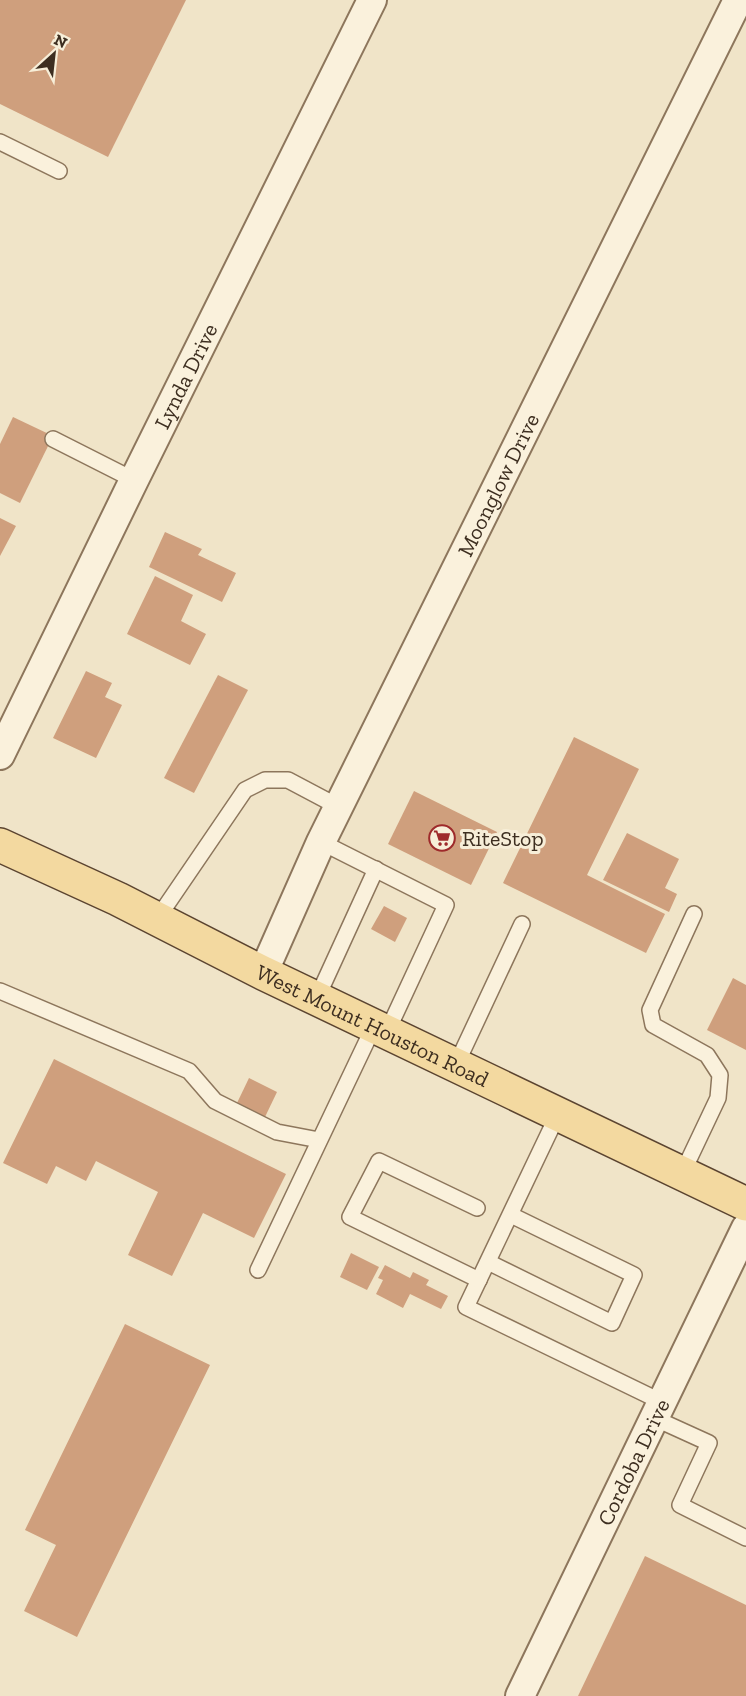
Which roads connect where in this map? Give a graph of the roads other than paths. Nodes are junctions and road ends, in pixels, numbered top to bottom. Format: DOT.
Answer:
graph roads {
  1 [pos="372,0"];
  2 [pos="738,0"];
  3 [pos="0,142"];
  4 [pos="58,171"];
  5 [pos="53,439"];
  6 [pos="134,480"];
  7 [pos="0,755"];
  8 [pos="339,807"];
  9 [pos="321,842"];
  10 [pos="5,851"];
  11 [pos="376,869"];
  12 [pos="694,914"];
  13 [pos="157,919"];
  14 [pos="522,924"];
  15 [pos="263,973"];
  16 [pos="0,991"];
  17 [pos="317,998"];
  18 [pos="380,1029"];
  19 [pos="456,1065"];
  20 [pos="558,1114"];
  21 [pos="319,1140"];
  22 [pos="682,1174"];
  23 [pos="746,1204"];
  24 [pos="477,1208"];
  25 [pos="511,1215"];
  26 [pos="746,1228"];
  27 [pos="489,1262"];
  28 [pos="258,1270"];
  29 [pos="480,1280"];
  30 [pos="658,1410"];
  31 [pos="746,1538"];
  32 [pos="520,1696"];
  1 -- 6 [label="street, Lynda Drive"];
  2 -- 8 [label="street, Moonglow Drive"];
  3 -- 4 [label="lane"];
  5 -- 6 [label="lane"];
  6 -- 7 [label="street, Lynda Drive"];
  8 -- 9 [label="street, Moonglow Drive"];
  8 -- 13 [label="lane"];
  9 -- 11 [label="lane"];
  9 -- 15 [label="street, Moonglow Drive"];
  10 -- 13 [label="main road, West Mount Houston Road"];
  11 -- 17 [label="lane"];
  11 -- 18 [label="lane"];
  12 -- 22 [label="lane"];
  13 -- 15 [label="main road, West Mount Houston Road"];
  14 -- 19 [label="lane"];
  15 -- 17 [label="main road, West Mount Houston Road"];
  16 -- 21 [label="lane"];
  17 -- 18 [label="main road, West Mount Houston Road"];
  18 -- 19 [label="main road, West Mount Houston Road"];
  18 -- 21 [label="lane"];
  19 -- 20 [label="main road, West Mount Houston Road"];
  20 -- 22 [label="main road, West Mount Houston Road"];
  20 -- 25 [label="lane"];
  21 -- 28 [label="lane"];
  22 -- 23 [label="main road, West Mount Houston Road"];
  24 -- 29 [label="lane"];
  25 -- 27 [label="lane"];
  25 -- 27 [label="lane"];
  26 -- 30 [label="street, Cordoba Drive"];
  27 -- 29 [label="lane"];
  29 -- 30 [label="lane"];
  30 -- 31 [label="lane"];
  30 -- 32 [label="street, Cordoba Drive"];
}
